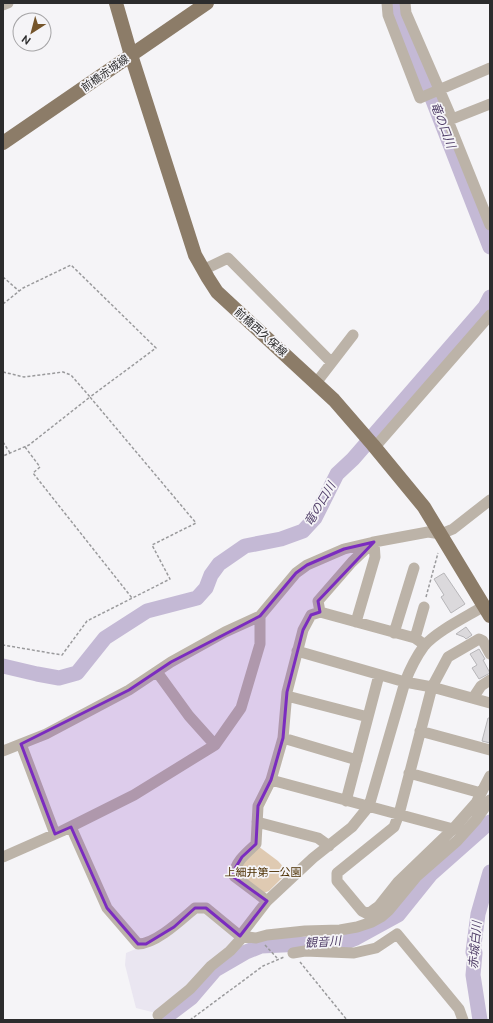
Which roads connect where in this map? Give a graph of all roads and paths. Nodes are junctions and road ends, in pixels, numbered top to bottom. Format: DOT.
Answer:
graph roads {
  1 [pos="8,3"];
  2 [pos="116,3"];
  3 [pos="207,3"];
  4 [pos="387,3"];
  5 [pos="405,3"];
  6 [pos="3,4"];
  7 [pos="131,55"];
  8 [pos="490,68"];
  9 [pos="437,90"];
  10 [pos="490,104"];
  11 [pos="452,120"];
  12 [pos="3,143"];
  13 [pos="490,225"];
  14 [pos="203,270"];
  15 [pos="3,277"];
  16 [pos="19,291"];
  17 [pos="3,304"];
  18 [pos="490,315"];
  19 [pos="353,335"];
  20 [pos="331,362"];
  21 [pos="3,372"];
  22 [pos="316,383"];
  23 [pos="90,397"];
  24 [pos="3,442"];
  25 [pos="374,446"];
  26 [pos="25,447"];
  27 [pos="10,453"];
  28 [pos="3,456"];
  29 [pos="490,500"];
  30 [pos="441,534"];
  31 [pos="374,542"];
  32 [pos="439,551"];
  33 [pos="414,568"];
  34 [pos="132,598"];
  35 [pos="424,607"];
  36 [pos="487,611"];
  37 [pos="320,612"];
  38 [pos="260,616"];
  39 [pos="356,622"];
  40 [pos="394,633"];
  41 [pos="415,638"];
  42 [pos="3,645"];
  43 [pos="425,646"];
  44 [pos="297,651"];
  45 [pos="490,654"];
  46 [pos="157,672"];
  47 [pos="379,675"];
  48 [pos="490,680"];
  49 [pos="405,682"];
  50 [pos="432,687"];
  51 [pos="287,696"];
  52 [pos="473,698"];
  53 [pos="490,703"];
  54 [pos="368,717"];
  55 [pos="420,731"];
  56 [pos="283,738"];
  57 [pos="21,744"];
  58 [pos="214,745"];
  59 [pos="490,750"];
  60 [pos="3,751"];
  61 [pos="357,760"];
  62 [pos="409,773"];
  63 [pos="490,776"];
  64 [pos="271,780"];
  65 [pos="486,796"];
  66 [pos="346,801"];
  67 [pos="369,806"];
  68 [pos="399,814"];
  69 [pos="257,822"];
  70 [pos="71,827"];
  71 [pos="453,829"];
  72 [pos="55,834"];
  73 [pos="329,846"];
  74 [pos="3,857"];
  75 [pos="267,901"];
  76 [pos="240,936"];
  77 [pos="263,943"];
  78 [pos="293,953"];
  79 [pos="276,957"];
  80 [pos="158,1015"];
  81 [pos="190,1020"];
  82 [pos="346,1020"];
  83 [pos="463,1020"];
  1 -- 6 [label="street"];
  2 -- 7 [label="main road, 前橋西久保線"];
  3 -- 7 [label="main road, 前橋赤城線"];
  4 -- 9 [label="street"];
  5 -- 9 [label="street"];
  7 -- 12 [label="main road, 前橋赤城線"];
  7 -- 14 [label="main road, 前橋西久保線"];
  8 -- 9 [label="street"];
  9 -- 11 [label="street"];
  10 -- 11 [label="street"];
  11 -- 13 [label="street"];
  14 -- 20 [label="street"];
  14 -- 22 [label="main road, 前橋西久保線"];
  15 -- 16 [label="path"];
  16 -- 17 [label="path"];
  16 -- 23 [label="path"];
  18 -- 25 [label="street"];
  19 -- 20 [label="street"];
  20 -- 22 [label="street"];
  21 -- 23 [label="path"];
  22 -- 25 [label="main road, 前橋西久保線"];
  23 -- 26 [label="path"];
  23 -- 34 [label="path"];
  24 -- 27 [label="path"];
  25 -- 30 [label="main road, 前橋西久保線"];
  26 -- 27 [label="path"];
  26 -- 34 [label="path"];
  27 -- 28 [label="path"];
  29 -- 30 [label="street"];
  30 -- 31 [label="street"];
  30 -- 36 [label="main road, 前橋西久保線"];
  31 -- 37 [label="street"];
  31 -- 38 [label="street"];
  31 -- 39 [label="street"];
  32 -- 35 [label="path"];
  33 -- 40 [label="street"];
  34 -- 42 [label="path"];
  35 -- 41 [label="street"];
  36 -- 43 [label="street"];
  37 -- 39 [label="street"];
  37 -- 44 [label="street"];
  38 -- 46 [label="street"];
  38 -- 58 [label="street"];
  39 -- 40 [label="street"];
  40 -- 41 [label="street"];
  41 -- 43 [label="street"];
  43 -- 49 [label="street"];
  44 -- 47 [label="street"];
  44 -- 51 [label="street"];
  45 -- 50 [label="street"];
  46 -- 57 [label="street"];
  46 -- 58 [label="street"];
  47 -- 49 [label="street"];
  47 -- 54 [label="street"];
  48 -- 52 [label="street"];
  49 -- 50 [label="street"];
  49 -- 67 [label="street"];
  50 -- 52 [label="street"];
  50 -- 55 [label="street"];
  51 -- 54 [label="street"];
  51 -- 56 [label="street"];
  52 -- 53 [label="street"];
  54 -- 61 [label="street"];
  55 -- 59 [label="street"];
  55 -- 62 [label="street"];
  56 -- 61 [label="street"];
  56 -- 64 [label="street"];
  57 -- 60 [label="street"];
  57 -- 72 [label="street"];
  58 -- 70 [label="street"];
  61 -- 66 [label="street"];
  62 -- 65 [label="street"];
  62 -- 68 [label="street"];
  63 -- 65 [label="street"];
  64 -- 66 [label="street"];
  64 -- 69 [label="street"];
  65 -- 71 [label="street"];
  65 -- 76 [label="street"];
  66 -- 67 [label="street"];
  67 -- 68 [label="street"];
  67 -- 73 [label="street"];
  68 -- 71 [label="street"];
  68 -- 71 [label="street"];
  69 -- 73 [label="street"];
  69 -- 75 [label="street"];
  70 -- 72 [label="street"];
  70 -- 76 [label="street"];
  72 -- 74 [label="street"];
  73 -- 75 [label="street"];
  75 -- 76 [label="street"];
  76 -- 80 [label="street"];
  77 -- 79 [label="path"];
  78 -- 81 [label="path"];
  78 -- 82 [label="path"];
  78 -- 83 [label="street"];
}
